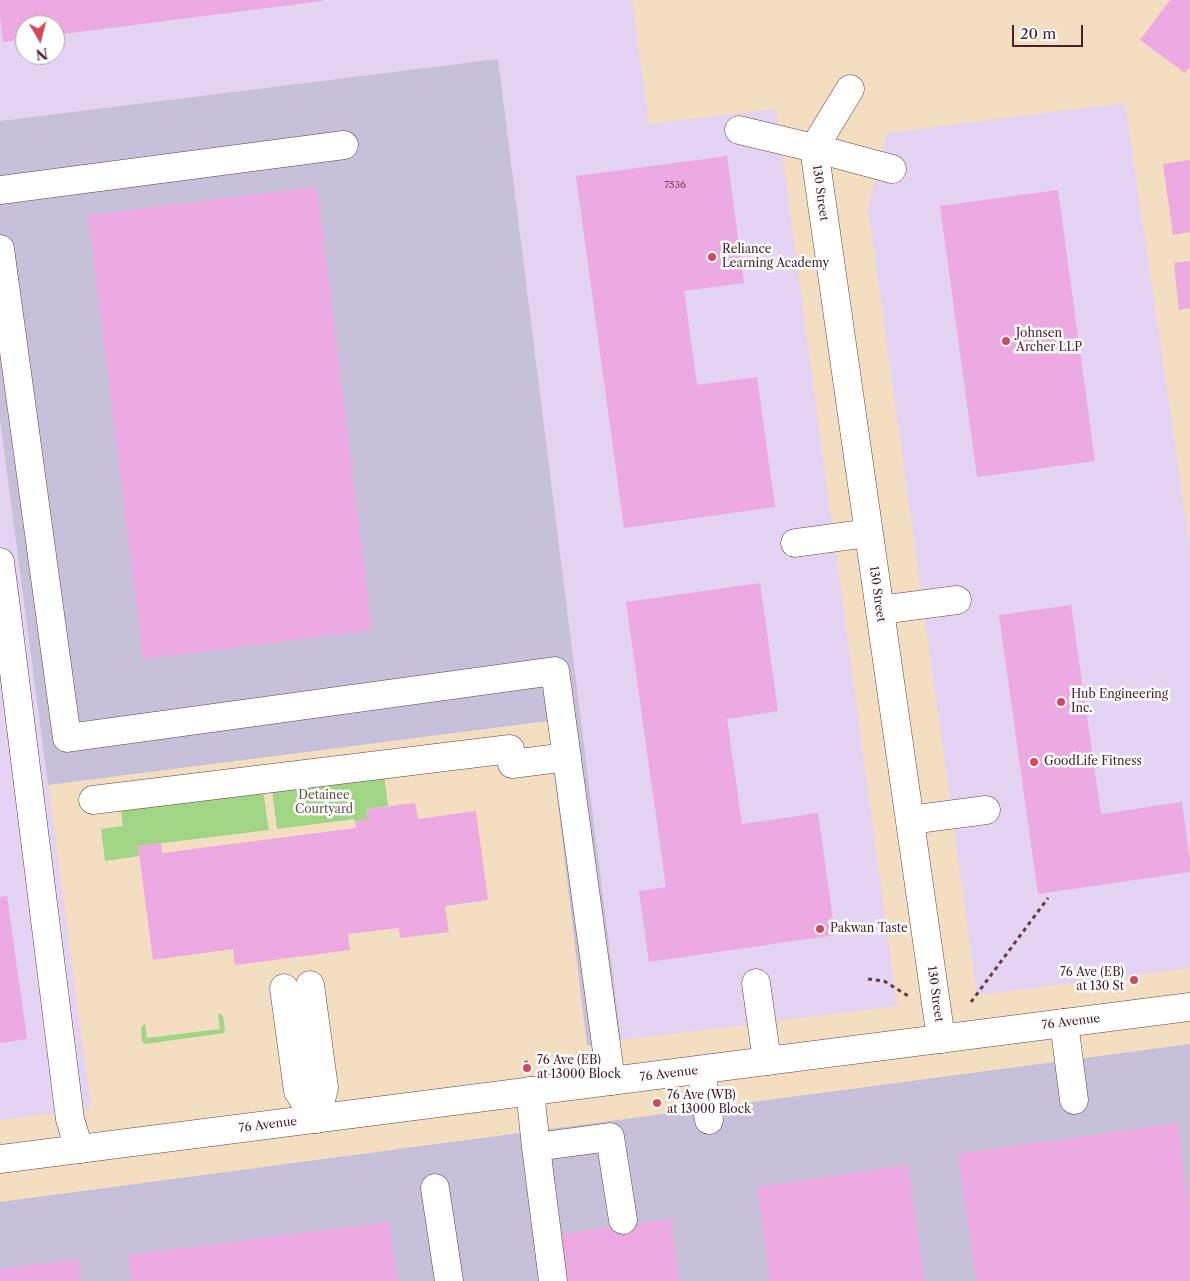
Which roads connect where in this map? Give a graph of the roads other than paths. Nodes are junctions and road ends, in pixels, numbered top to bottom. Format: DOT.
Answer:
graph roads {
  1 [pos="850,89"];
  2 [pos="739,130"];
  3 [pos="344,145"];
  4 [pos="814,148"];
  5 [pos="892,169"];
  6 [pos="0,190"];
  7 [pos="0,248"];
  8 [pos="869,534"];
  9 [pos="795,543"];
  10 [pos="0,562"];
  11 [pos="957,600"];
  12 [pos="3,609"];
  13 [pos="880,610"];
  14 [pos="566,757"];
  15 [pos="93,800"];
  16 [pos="986,810"];
  17 [pos="910,820"];
  18 [pos="756,983"];
  19 [pos="297,986"];
  20 [pos="1190,1007"];
  21 [pos="1064,1023"];
  22 [pos="941,1039"];
  23 [pos="767,1061"];
  24 [pos="701,1070"];
  25 [pos="611,1081"];
  26 [pos="530,1091"];
  27 [pos="1074,1100"];
  28 [pos="316,1118"];
  29 [pos="709,1120"];
  30 [pos="536,1147"];
  31 [pos="79,1149"];
  32 [pos="0,1159"];
  33 [pos="435,1188"];
  34 [pos="623,1220"];
  35 [pos="449,1281"];
  36 [pos="553,1281"];
  1 -- 4 [label="main road"];
  2 -- 4 [label="main road"];
  3 -- 6 [label="main road"];
  4 -- 5 [label="main road"];
  4 -- 8 [label="main road, 130 Street"];
  7 -- 14 [label="main road"];
  8 -- 9 [label="main road"];
  8 -- 13 [label="main road, 130 Street"];
  10 -- 12 [label="main road"];
  11 -- 13 [label="main road"];
  12 -- 31 [label="main road"];
  13 -- 17 [label="main road, 130 Street"];
  14 -- 15 [label="main road"];
  14 -- 25 [label="main road"];
  16 -- 17 [label="main road"];
  17 -- 22 [label="main road, 130 Street"];
  18 -- 23 [label="main road"];
  19 -- 28 [label="main road"];
  20 -- 21 [label="main road, 76 Avenue"];
  21 -- 22 [label="main road, 76 Avenue"];
  21 -- 27 [label="main road"];
  22 -- 23 [label="main road, 76 Avenue"];
  23 -- 24 [label="main road, 76 Avenue"];
  24 -- 25 [label="main road, 76 Avenue"];
  24 -- 29 [label="main road"];
  25 -- 26 [label="main road, 76 Avenue"];
  26 -- 28 [label="main road, 76 Avenue"];
  26 -- 30 [label="main road"];
  28 -- 31 [label="main road, 76 Avenue"];
  30 -- 34 [label="main road"];
  30 -- 36 [label="main road"];
  31 -- 32 [label="main road, 76 Avenue"];
  33 -- 35 [label="main road"];
}
